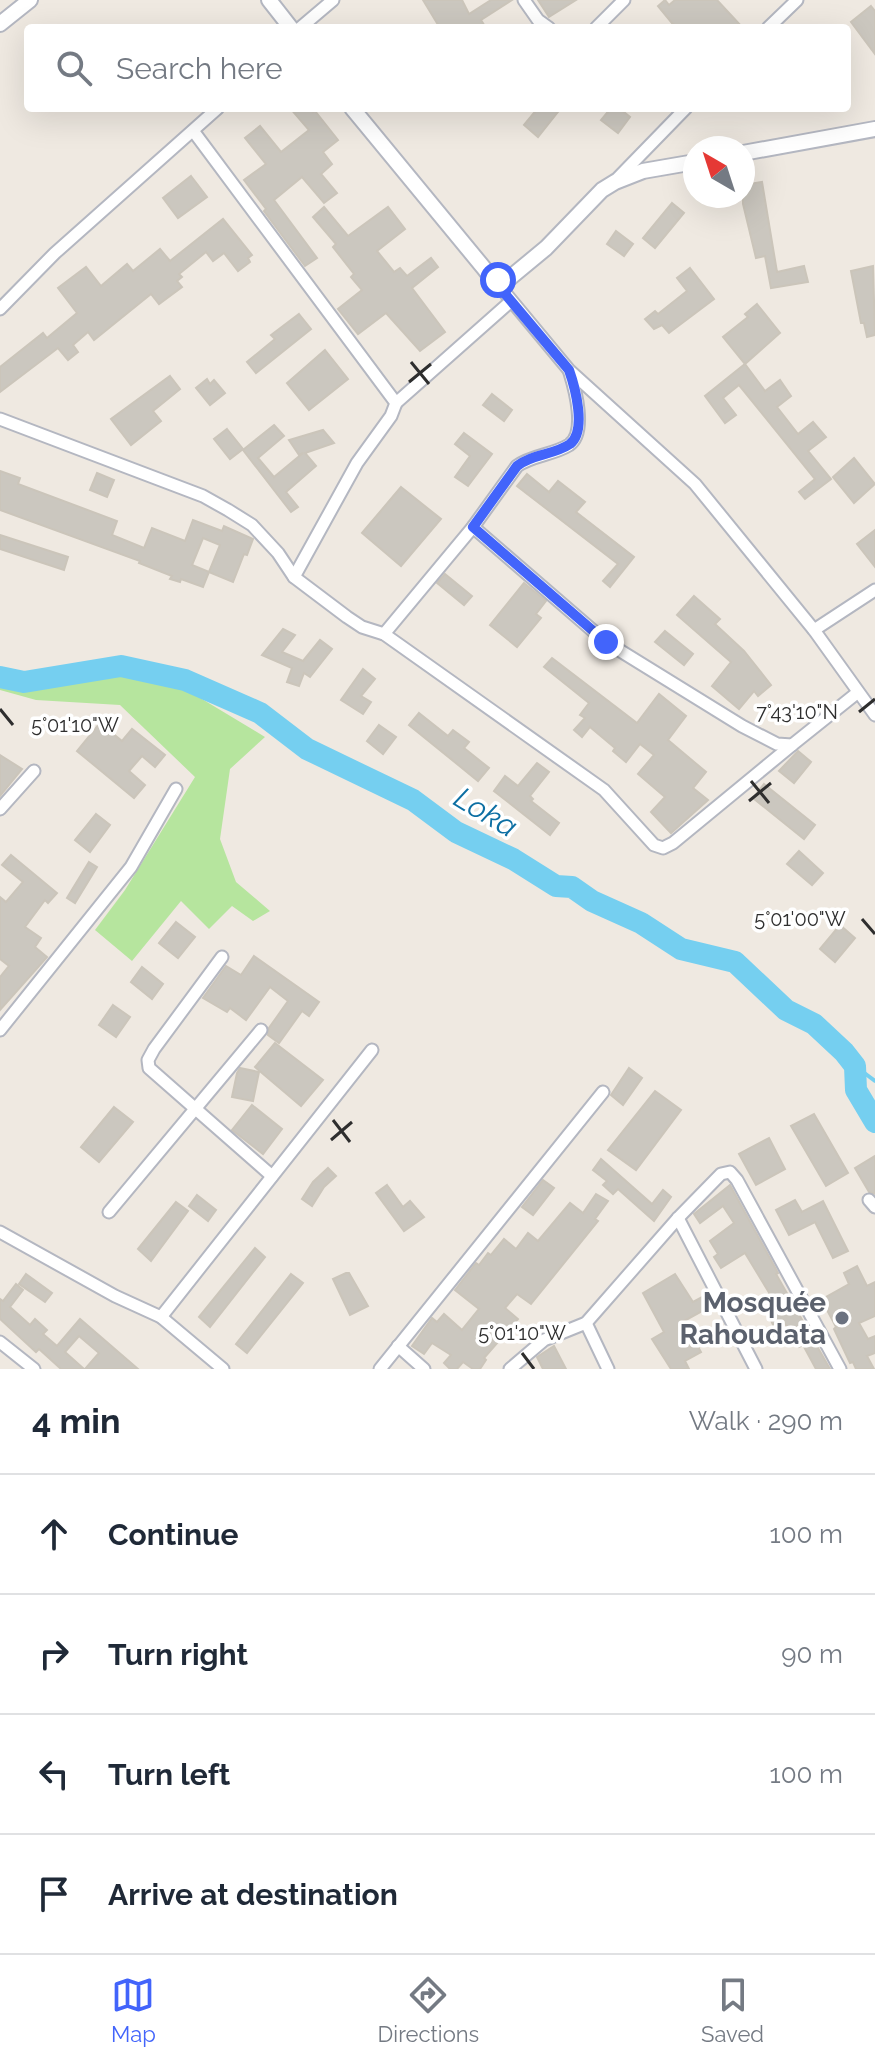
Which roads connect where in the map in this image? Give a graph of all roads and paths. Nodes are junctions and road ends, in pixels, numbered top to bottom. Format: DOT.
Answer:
graph roads {
  1 [pos="30,0"];
  2 [pos="269,0"];
  3 [pos="333,0"];
  4 [pos="524,0"];
  5 [pos="624,0"];
  6 [pos="797,0"];
  7 [pos="0,24"];
  8 [pos="288,24"];
  9 [pos="305,24"];
  10 [pos="544,24"];
  11 [pos="600,24"];
  12 [pos="772,24"];
  13 [pos="214,112"];
  14 [pos="355,112"];
  15 [pos="682,112"];
  16 [pos="875,129"];
  17 [pos="194,132"];
  18 [pos="755,151"];
  19 [pos="683,164"];
  20 [pos="615,182"];
  21 [pos="490,276"];
  22 [pos="510,302"];
  23 [pos="0,309"];
  24 [pos="569,370"];
  25 [pos="396,403"];
  26 [pos="0,419"];
  27 [pos="473,527"];
  28 [pos="294,577"];
  29 [pos="875,590"];
  30 [pos="814,630"];
  31 [pos="384,634"];
  32 [pos="857,693"];
  33 [pos="875,715"];
  34 [pos="792,745"];
  35 [pos="34,771"];
  36 [pos="176,789"];
  37 [pos="0,809"];
  38 [pos="222,957"];
  39 [pos="0,1030"];
  40 [pos="261,1030"];
  41 [pos="372,1050"];
  42 [pos="603,1092"];
  43 [pos="196,1109"];
  44 [pos="272,1176"];
  45 [pos="109,1212"];
  46 [pos="678,1218"];
  47 [pos="0,1232"];
  48 [pos="161,1317"];
  49 [pos="586,1323"];
  50 [pos="0,1342"];
  51 [pos="398,1346"];
  52 [pos="34,1369"];
  53 [pos="223,1369"];
  54 [pos="380,1369"];
  55 [pos="424,1369"];
  56 [pos="510,1369"];
  57 [pos="608,1369"];
  58 [pos="756,1369"];
  59 [pos="840,1369"];
  1 -- 7 [label="street"];
  2 -- 8 [label="street"];
  3 -- 9 [label="street"];
  4 -- 10 [label="street"];
  5 -- 11 [label="street"];
  6 -- 12 [label="street"];
  13 -- 17 [label="street"];
  14 -- 21 [label="street"];
  15 -- 20 [label="street"];
  16 -- 18 [label="street"];
  17 -- 23 [label="street"];
  17 -- 25 [label="street"];
  19 -- 20 [label="street"];
  20 -- 21 [label="street"];
  21 -- 22 [label="street"];
  22 -- 24 [label="street"];
  22 -- 25 [label="street"];
  24 -- 27 [label="street"];
  24 -- 30 [label="street"];
  25 -- 28 [label="street"];
  26 -- 28 [label="street"];
  27 -- 31 [label="street"];
  27 -- 34 [label="street"];
  28 -- 31 [label="street"];
  29 -- 30 [label="street"];
  30 -- 32 [label="street"];
  31 -- 34 [label="street"];
  32 -- 33 [label="street"];
  32 -- 34 [label="street"];
  35 -- 37 [label="street"];
  36 -- 39 [label="street"];
  38 -- 43 [label="street"];
  40 -- 43 [label="street"];
  41 -- 44 [label="street"];
  42 -- 51 [label="street"];
  43 -- 44 [label="street"];
  43 -- 45 [label="street"];
  44 -- 48 [label="street"];
  46 -- 49 [label="street"];
  46 -- 58 [label="street"];
  46 -- 59 [label="street"];
  47 -- 48 [label="street"];
  48 -- 53 [label="street"];
  49 -- 56 [label="street"];
  49 -- 57 [label="street"];
  50 -- 52 [label="street"];
  51 -- 54 [label="street"];
  51 -- 55 [label="street"];
}
